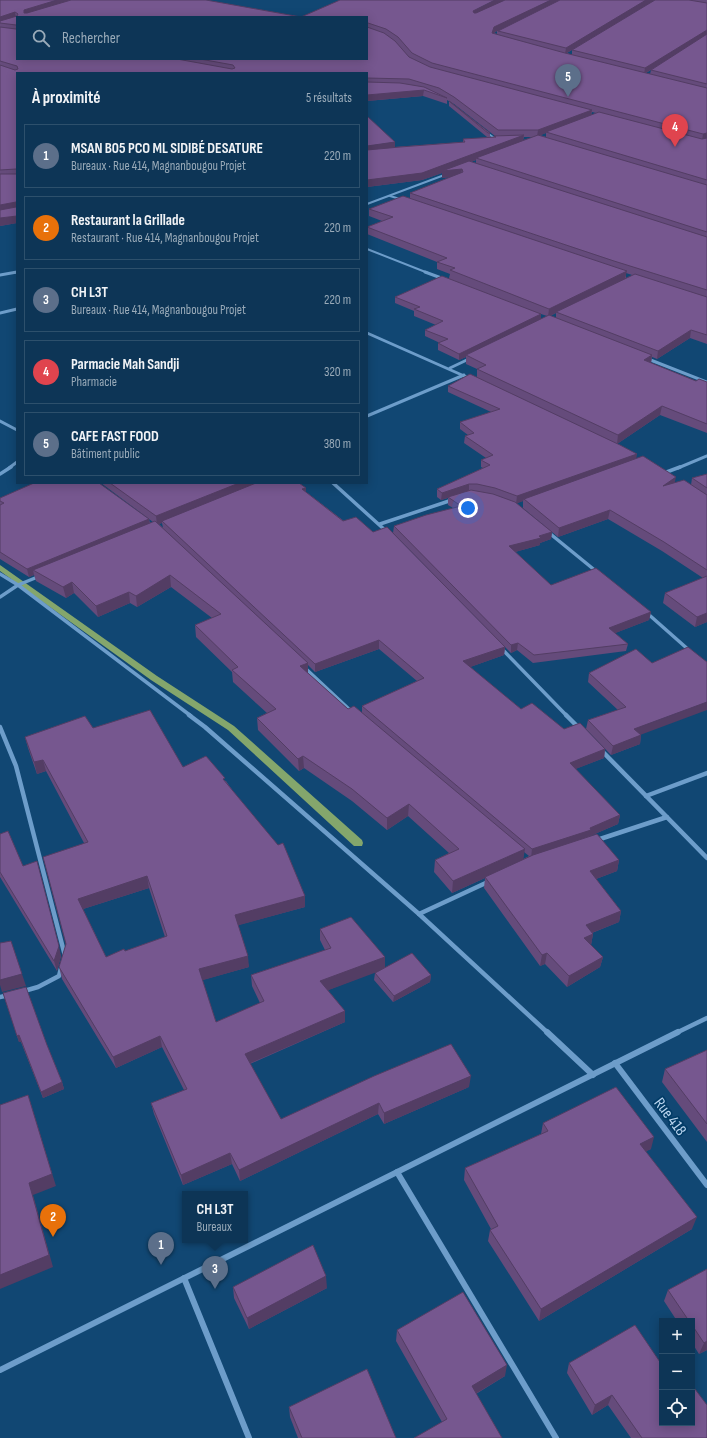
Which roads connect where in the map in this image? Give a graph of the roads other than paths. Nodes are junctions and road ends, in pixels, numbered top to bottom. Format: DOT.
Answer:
graph roads {
  1 [pos="481,128"];
  2 [pos="491,140"];
  3 [pos="497,140"];
  4 [pos="504,140"];
  5 [pos="453,171"];
  6 [pos="390,196"];
  7 [pos="404,201"];
  8 [pos="368,204"];
  9 [pos="368,249"];
  10 [pos="16,272"];
  11 [pos="0,275"];
  12 [pos="449,280"];
  13 [pos="16,309"];
  14 [pos="0,313"];
  15 [pos="368,332"];
  16 [pos="478,354"];
  17 [pos="642,357"];
  18 [pos="450,368"];
  19 [pos="464,375"];
  20 [pos="478,382"];
  21 [pos="707,382"];
  22 [pos="368,416"];
  23 [pos="0,421"];
  24 [pos="16,429"];
  25 [pos="707,456"];
  26 [pos="16,463"];
  27 [pos="658,469"];
  28 [pos="664,473"];
  29 [pos="0,474"];
  30 [pos="670,477"];
  31 [pos="335,484"];
  32 [pos="455,499"];
  33 [pos="380,524"];
  34 [pos="546,531"];
  35 [pos="391,535"];
  36 [pos="48,573"];
  37 [pos="0,574"];
  38 [pos="601,576"];
  39 [pos="18,585"];
  40 [pos="0,597"];
  41 [pos="643,610"];
  42 [pos="496,643"];
  43 [pos="695,655"];
  44 [pos="301,664"];
  45 [pos="357,717"];
  46 [pos="0,727"];
  47 [pos="585,734"];
  48 [pos="596,745"];
  49 [pos="707,773"];
  50 [pos="646,796"];
  51 [pos="667,817"];
  52 [pos="595,841"];
  53 [pos="707,858"];
  54 [pos="495,878"];
  55 [pos="419,914"];
  56 [pos="0,997"];
  57 [pos="707,1018"];
  58 [pos="615,1063"];
  59 [pos="593,1075"];
  60 [pos="397,1172"];
  61 [pos="707,1185"];
  62 [pos="184,1278"];
  63 [pos="0,1370"];
  64 [pos="249,1438"];
  65 [pos="556,1438"];
  1 -- 3 [label="street"];
  2 -- 3 [label="street"];
  3 -- 4 [label="street"];
  5 -- 6 [label="street"];
  6 -- 7 [label="street"];
  6 -- 8 [label="street"];
  9 -- 12 [label="street"];
  10 -- 11 [label="street"];
  13 -- 14 [label="street"];
  15 -- 18 [label="street"];
  16 -- 18 [label="street"];
  17 -- 21 [label="street"];
  18 -- 19 [label="street"];
  19 -- 20 [label="street"];
  19 -- 22 [label="street"];
  23 -- 24 [label="street"];
  25 -- 28 [label="street"];
  26 -- 29 [label="street"];
  27 -- 28 [label="street"];
  28 -- 30 [label="street"];
  31 -- 33 [label="street"];
  32 -- 33 [label="street"];
  33 -- 35 [label="street"];
  34 -- 38 [label="street"];
  36 -- 39 [label="street"];
  37 -- 39 [label="street"];
  39 -- 40 [label="street"];
  39 -- 55 [label="street"];
  41 -- 43 [label="street"];
  42 -- 47 [label="street"];
  44 -- 45 [label="street"];
  46 -- 56 [label="street"];
  48 -- 50 [label="street"];
  49 -- 50 [label="street"];
  50 -- 51 [label="street"];
  51 -- 52 [label="street"];
  51 -- 53 [label="street"];
  54 -- 55 [label="street"];
  55 -- 59 [label="street"];
  57 -- 58 [label="street"];
  58 -- 59 [label="street"];
  58 -- 61 [label="street, Rue 418"];
  59 -- 60 [label="street"];
  60 -- 62 [label="street"];
  60 -- 65 [label="street"];
  62 -- 63 [label="street"];
  62 -- 64 [label="street"];
}
